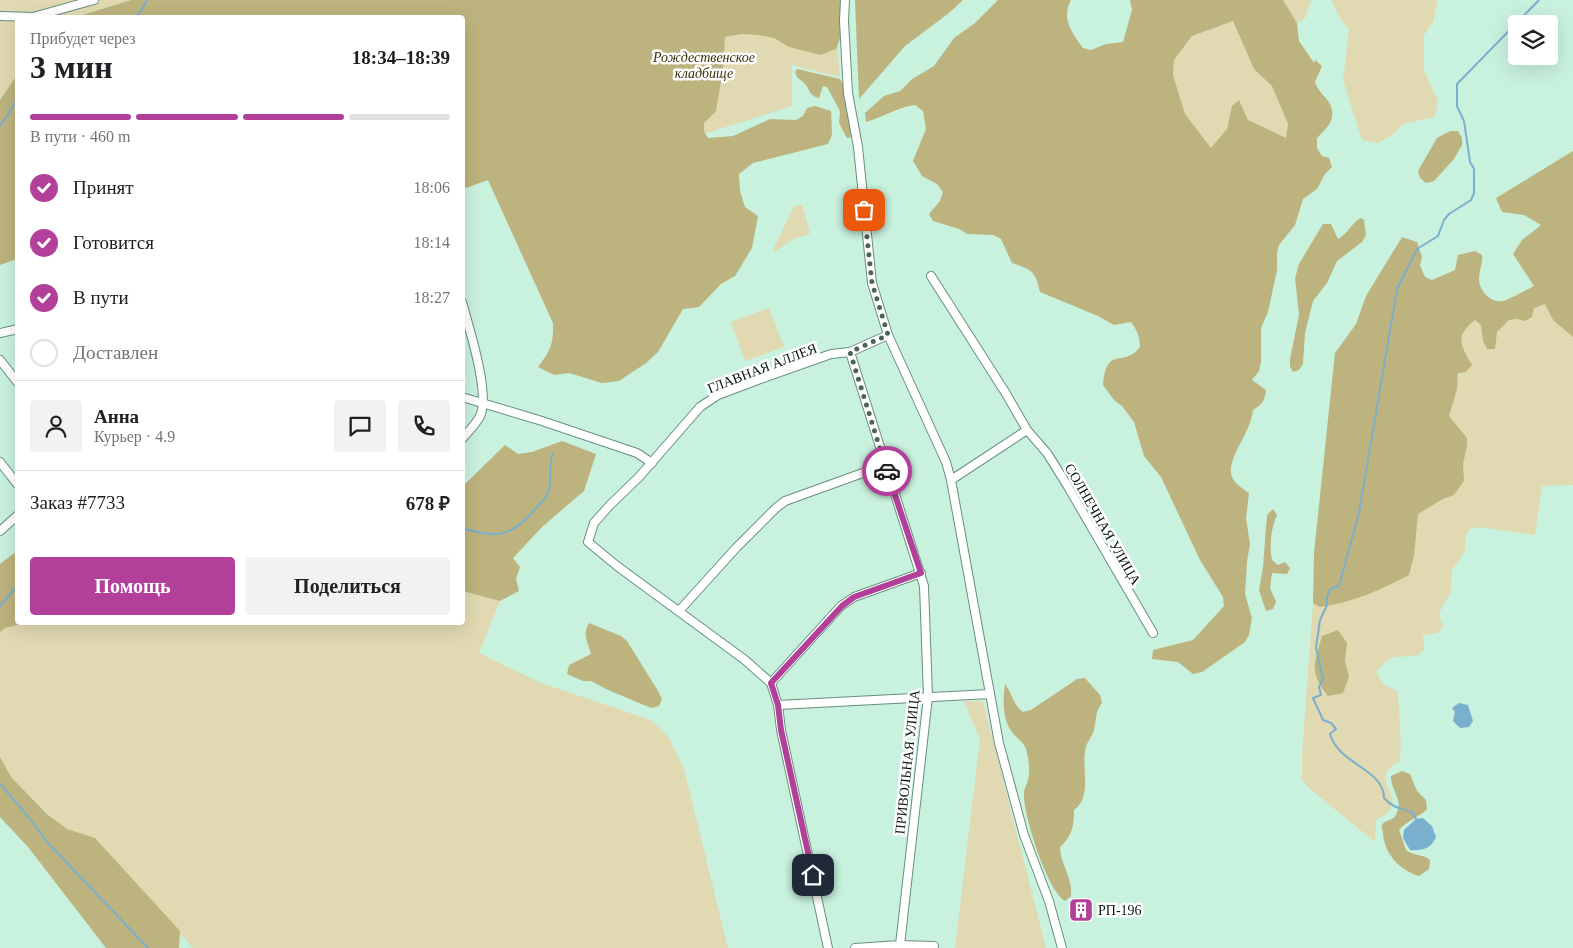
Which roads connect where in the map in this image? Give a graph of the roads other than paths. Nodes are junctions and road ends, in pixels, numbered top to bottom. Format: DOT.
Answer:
graph roads {
  1 [pos="94,0"];
  2 [pos="845,0"];
  3 [pos="41,15"];
  4 [pos="0,16"];
  5 [pos="15,16"];
  6 [pos="930,276"];
  7 [pos="465,314"];
  8 [pos="15,330"];
  9 [pos="0,333"];
  10 [pos="888,335"];
  11 [pos="850,352"];
  12 [pos="0,360"];
  13 [pos="15,379"];
  14 [pos="465,398"];
  15 [pos="483,403"];
  16 [pos="1027,430"];
  17 [pos="465,435"];
  18 [pos="0,462"];
  19 [pos="652,463"];
  20 [pos="885,465"];
  21 [pos="951,480"];
  22 [pos="15,481"];
  23 [pos="15,518"];
  24 [pos="0,531"];
  25 [pos="921,573"];
  26 [pos="679,611"];
  27 [pos="1153,633"];
  28 [pos="771,683"];
  29 [pos="990,694"];
  30 [pos="928,697"];
  31 [pos="778,705"];
  32 [pos="900,945"];
  33 [pos="934,946"];
  34 [pos="828,948"];
  35 [pos="855,948"];
  36 [pos="1062,948"];
  1 -- 3 [label="street"];
  2 -- 10 [label="street"];
  4 -- 5 [label="street"];
  6 -- 16 [label="street, СОЛНЕЧНАЯ УЛИЦА"];
  7 -- 15 [label="street"];
  8 -- 9 [label="street"];
  10 -- 11 [label="street, ГЛАВНАЯ АЛЛЕЯ"];
  10 -- 21 [label="street"];
  11 -- 19 [label="street, ГЛАВНАЯ АЛЛЕЯ"];
  11 -- 20 [label="street, ПРИВОЛЬНАЯ УЛИЦА"];
  12 -- 13 [label="street"];
  14 -- 15 [label="street"];
  15 -- 17 [label="street"];
  15 -- 19 [label="street"];
  16 -- 21 [label="street"];
  16 -- 27 [label="street, СОЛНЕЧНАЯ УЛИЦА"];
  18 -- 22 [label="street"];
  19 -- 26 [label="street, ГЛАВНАЯ АЛЛЕЯ"];
  20 -- 25 [label="street, ПРИВОЛЬНАЯ УЛИЦА"];
  20 -- 26 [label="street"];
  21 -- 29 [label="street"];
  23 -- 24 [label="street"];
  25 -- 28 [label="street"];
  25 -- 30 [label="street, ПРИВОЛЬНАЯ УЛИЦА"];
  26 -- 28 [label="street"];
  28 -- 31 [label="street"];
  29 -- 30 [label="street"];
  29 -- 36 [label="street"];
  30 -- 31 [label="street"];
  30 -- 32 [label="street, ПРИВОЛЬНАЯ УЛИЦА"];
  31 -- 34 [label="street"];
  32 -- 33 [label="street"];
  32 -- 35 [label="street"];
}
